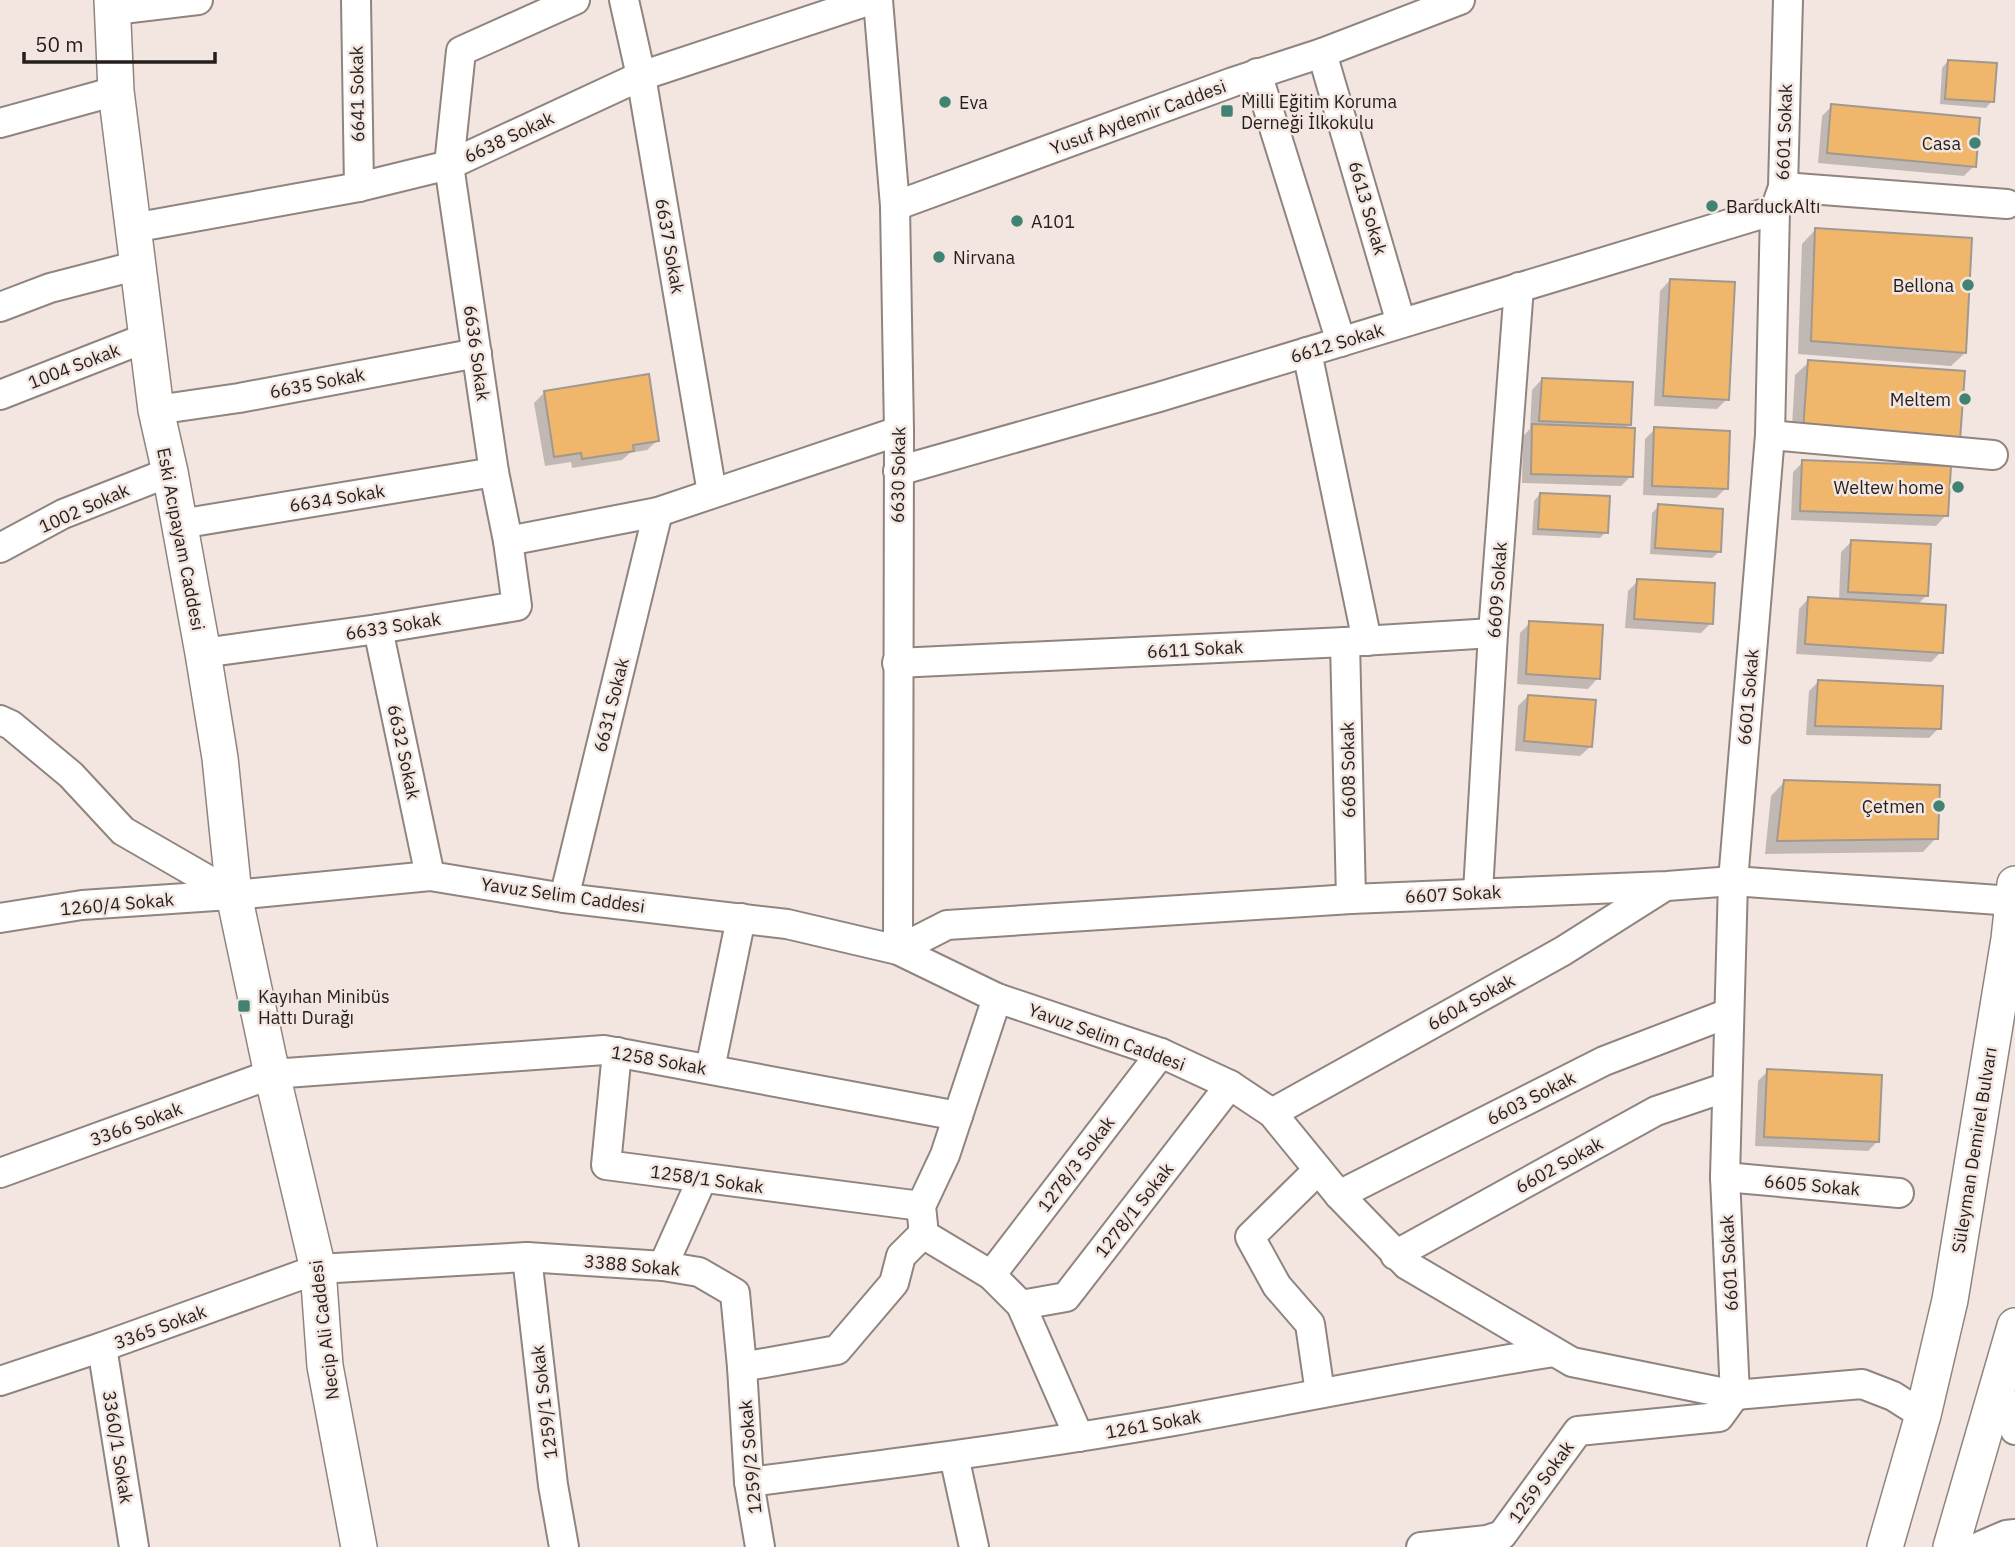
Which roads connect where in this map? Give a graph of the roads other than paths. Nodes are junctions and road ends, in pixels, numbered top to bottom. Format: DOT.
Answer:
graph roads {
  1 [pos="198,0"];
  2 [pos="356,0"];
  3 [pos="575,0"];
  4 [pos="624,0"];
  5 [pos="871,0"];
  6 [pos="878,0"];
  7 [pos="1460,0"];
  8 [pos="1788,0"];
  9 [pos="113,5"];
  10 [pos="1322,53"];
  11 [pos="1257,73"];
  12 [pos="641,76"];
  13 [pos="116,91"];
  14 [pos="0,122"];
  15 [pos="449,165"];
  16 [pos="359,187"];
  17 [pos="1779,198"];
  18 [pos="2007,204"];
  19 [pos="895,206"];
  20 [pos="133,228"];
  21 [pos="139,265"];
  22 [pos="1519,287"];
  23 [pos="0,307"];
  24 [pos="1401,323"];
  25 [pos="148,337"];
  26 [pos="1340,342"];
  27 [pos="1307,352"];
  28 [pos="477,353"];
  29 [pos="0,395"];
  30 [pos="156,410"];
  31 [pos="899,431"];
  32 [pos="1770,435"];
  33 [pos="1993,455"];
  34 [pos="898,471"];
  35 [pos="170,472"];
  36 [pos="494,472"];
  37 [pos="712,493"];
  38 [pos="658,512"];
  39 [pos="180,524"];
  40 [pos="508,541"];
  41 [pos="0,548"];
  42 [pos="378,629"];
  43 [pos="1493,633"];
  44 [pos="1356,642"];
  45 [pos="203,653"];
  46 [pos="897,663"];
  47 [pos="0,720"];
  48 [pos="430,876"];
  49 [pos="233,878"];
  50 [pos="1733,881"];
  51 [pos="1667,886"];
  52 [pos="1478,892"];
  53 [pos="2014,893"];
  54 [pos="564,898"];
  55 [pos="1351,899"];
  56 [pos="0,918"];
  57 [pos="741,918"];
  58 [pos="898,950"];
  59 [pos="997,998"];
  60 [pos="1729,1013"];
  61 [pos="617,1052"];
  62 [pos="1161,1053"];
  63 [pos="710,1069"];
  64 [pos="272,1074"];
  65 [pos="1230,1085"];
  66 [pos="1727,1087"];
  67 [pos="1272,1113"];
  68 [pos="958,1116"];
  69 [pos="1318,1170"];
  70 [pos="0,1173"];
  71 [pos="1725,1177"];
  72 [pos="702,1179"];
  73 [pos="1899,1193"];
  74 [pos="1339,1195"];
  75 [pos="922,1206"];
  76 [pos="923,1234"];
  77 [pos="1395,1255"];
  78 [pos="527,1257"];
  79 [pos="663,1266"];
  80 [pos="318,1269"];
  81 [pos="990,1275"];
  82 [pos="1021,1305"];
  83 [pos="2015,1326"];
  84 [pos="102,1348"];
  85 [pos="1554,1352"];
  86 [pos="742,1367"];
  87 [pos="0,1381"];
  88 [pos="1998,1387"];
  89 [pos="1320,1393"];
  90 [pos="1735,1395"];
  91 [pos="1923,1415"];
  92 [pos="2015,1430"];
  93 [pos="1079,1437"];
  94 [pos="954,1456"];
  95 [pos="749,1482"];
  96 [pos="2015,1534"];
  97 [pos="1490,1544"];
  98 [pos="134,1547"];
  99 [pos="359,1547"];
  100 [pos="564,1547"];
  101 [pos="760,1547"];
  102 [pos="974,1547"];
  103 [pos="1422,1547"];
  104 [pos="1885,1547"];
  105 [pos="1951,1547"];
  106 [pos="1978,1547"];
  1 -- 9 [label="street"];
  2 -- 16 [label="street, 6641 Sokak"];
  3 -- 15 [label="street, 6636 Sokak"];
  4 -- 12 [label="street, 6637 Sokak"];
  5 -- 12 [label="street, 6638 Sokak"];
  6 -- 19 [label="street, 6630 Sokak"];
  7 -- 10 [label="street, Yusuf Aydemir Caddesi"];
  8 -- 17 [label="street, 6601 Sokak"];
  9 -- 13 [label="main road, Eski Acıpayam Caddesi"];
  10 -- 11 [label="street, Yusuf Aydemir Caddesi"];
  10 -- 24 [label="street, 6613 Sokak"];
  11 -- 19 [label="street, Yusuf Aydemir Caddesi"];
  11 -- 26 [label="street"];
  12 -- 15 [label="street, 6638 Sokak"];
  12 -- 37 [label="street, 6637 Sokak"];
  13 -- 14 [label="street"];
  13 -- 20 [label="main road, Eski Acıpayam Caddesi"];
  15 -- 16 [label="street, 6638 Sokak"];
  15 -- 28 [label="street, 6636 Sokak"];
  16 -- 20 [label="street, 6638 Sokak"];
  17 -- 18 [label="street"];
  17 -- 22 [label="street, 6612 Sokak"];
  17 -- 32 [label="street, 6601 Sokak"];
  19 -- 31 [label="street, 6630 Sokak"];
  20 -- 21 [label="main road, Eski Acıpayam Caddesi"];
  21 -- 23 [label="street"];
  21 -- 25 [label="main road, Eski Acıpayam Caddesi"];
  22 -- 24 [label="street, 6612 Sokak"];
  22 -- 43 [label="street, 6609 Sokak"];
  24 -- 26 [label="street, 6612 Sokak"];
  25 -- 29 [label="street, 1004 Sokak"];
  25 -- 30 [label="main road, Eski Acıpayam Caddesi"];
  26 -- 27 [label="street, 6612 Sokak"];
  27 -- 34 [label="street, 6612 Sokak"];
  27 -- 44 [label="street, 6608 Sokak"];
  28 -- 30 [label="street, 6635 Sokak"];
  28 -- 36 [label="street, 6636 Sokak"];
  30 -- 35 [label="main road, Eski Acıpayam Caddesi"];
  31 -- 34 [label="street, 6630 Sokak"];
  31 -- 37 [label="street"];
  32 -- 33 [label="street"];
  32 -- 50 [label="street, 6601 Sokak"];
  34 -- 46 [label="street, 6630 Sokak"];
  35 -- 39 [label="main road, Eski Acıpayam Caddesi"];
  35 -- 41 [label="street, 1002 Sokak"];
  36 -- 39 [label="street, 6634 Sokak"];
  36 -- 40 [label="street, 6636 Sokak"];
  37 -- 38 [label="street"];
  38 -- 40 [label="street"];
  38 -- 54 [label="street, 6631 Sokak"];
  39 -- 45 [label="main road, Eski Acıpayam Caddesi"];
  40 -- 42 [label="street, 6633 Sokak"];
  42 -- 45 [label="street, 6633 Sokak"];
  42 -- 48 [label="street, 6632 Sokak"];
  43 -- 44 [label="street, 6611 Sokak"];
  43 -- 52 [label="street, 6609 Sokak"];
  44 -- 46 [label="street, 6611 Sokak"];
  44 -- 55 [label="street, 6608 Sokak"];
  45 -- 49 [label="main road, Eski Acıpayam Caddesi"];
  46 -- 58 [label="street, 6630 Sokak"];
  47 -- 49 [label="street"];
  48 -- 49 [label="street, Yavuz Selim Caddesi"];
  48 -- 54 [label="street, Yavuz Selim Caddesi"];
  49 -- 56 [label="street, 1260/4 Sokak"];
  49 -- 64 [label="main road, Eski Acıpayam Caddesi"];
  50 -- 51 [label="street, 6607 Sokak"];
  50 -- 53 [label="street, 6607 Sokak"];
  50 -- 60 [label="street, 6601 Sokak"];
  51 -- 52 [label="street, 6607 Sokak"];
  51 -- 67 [label="street, 6604 Sokak"];
  52 -- 55 [label="street, 6607 Sokak"];
  53 -- 91 [label="main road, Süleyman Demirel Bulvarı"];
  54 -- 57 [label="street, Yavuz Selim Caddesi"];
  55 -- 58 [label="street, 6607 Sokak"];
  57 -- 58 [label="street, Yavuz Selim Caddesi"];
  57 -- 63 [label="street"];
  58 -- 59 [label="street, Yavuz Selim Caddesi"];
  59 -- 62 [label="street, Yavuz Selim Caddesi"];
  59 -- 68 [label="street"];
  60 -- 66 [label="street, 6601 Sokak"];
  60 -- 74 [label="street, 6603 Sokak"];
  61 -- 63 [label="street, 1258 Sokak"];
  61 -- 64 [label="street, 1258 Sokak"];
  61 -- 72 [label="street, 1258/1 Sokak"];
  62 -- 65 [label="street, Yavuz Selim Caddesi"];
  62 -- 81 [label="street, 1278/3 Sokak"];
  63 -- 68 [label="street, 1258 Sokak"];
  64 -- 70 [label="street, 3366 Sokak"];
  64 -- 80 [label="main road, Necip Ali Caddesi"];
  65 -- 67 [label="street, Yavuz Selim Caddesi"];
  65 -- 82 [label="street, 1278/1 Sokak"];
  66 -- 71 [label="street, 6601 Sokak"];
  66 -- 77 [label="street, 6602 Sokak"];
  67 -- 69 [label="street, Yavuz Selim Caddesi"];
  68 -- 75 [label="street"];
  69 -- 74 [label="street, Yavuz Selim Caddesi"];
  69 -- 89 [label="street"];
  71 -- 73 [label="street, 6605 Sokak"];
  71 -- 90 [label="street, 6601 Sokak"];
  72 -- 75 [label="street, 1258/1 Sokak"];
  72 -- 79 [label="street"];
  74 -- 77 [label="street, Yavuz Selim Caddesi"];
  75 -- 76 [label="street"];
  76 -- 81 [label="street"];
  76 -- 86 [label="street"];
  77 -- 85 [label="street, Yavuz Selim Caddesi"];
  78 -- 79 [label="street, 3388 Sokak"];
  78 -- 80 [label="street, 3388 Sokak"];
  78 -- 100 [label="street, 1259/1 Sokak"];
  79 -- 86 [label="street, 3388 Sokak"];
  80 -- 84 [label="street, 3365 Sokak"];
  80 -- 99 [label="main road, Necip Ali Caddesi"];
  81 -- 82 [label="street"];
  82 -- 93 [label="street"];
  83 -- 88 [label="main road"];
  84 -- 87 [label="street, 3365 Sokak"];
  84 -- 98 [label="street, 3360/1 Sokak"];
  85 -- 89 [label="street, 1261 Sokak"];
  85 -- 90 [label="street, Yavuz Selim Caddesi"];
  86 -- 95 [label="street, 1259/2 Sokak"];
  88 -- 92 [label="street"];
  88 -- 105 [label="main road"];
  89 -- 93 [label="street, 1261 Sokak"];
  90 -- 91 [label="street, Yavuz Selim Caddesi"];
  90 -- 97 [label="street, 1259 Sokak"];
  91 -- 104 [label="main road, Süleyman Demirel Bulvarı"];
  93 -- 94 [label="street, 1261 Sokak"];
  94 -- 95 [label="street, 1261 Sokak"];
  94 -- 102 [label="street"];
  95 -- 101 [label="street, 1259/2 Sokak"];
  96 -- 106 [label="street"];
  97 -- 103 [label="street, 1259 Sokak"];
}
